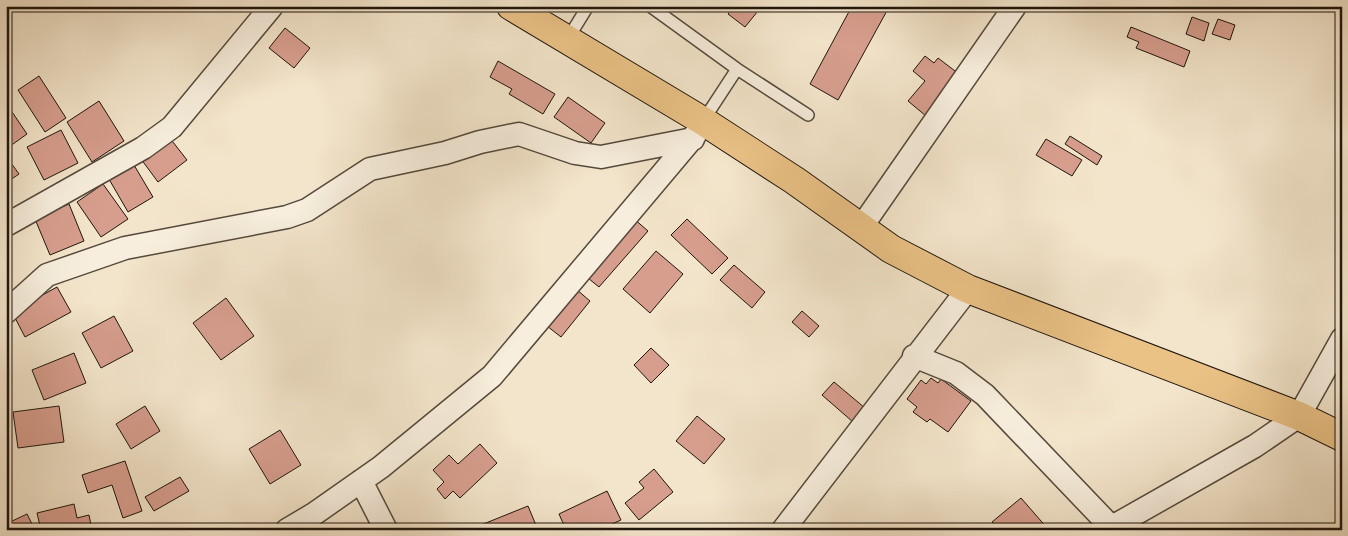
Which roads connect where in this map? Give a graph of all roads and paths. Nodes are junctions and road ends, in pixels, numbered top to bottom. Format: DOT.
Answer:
graph roads {
  1 [pos="272,6"];
  2 [pos="511,6"];
  3 [pos="588,6"];
  4 [pos="650,6"];
  5 [pos="1015,6"];
  6 [pos="567,40"];
  7 [pos="736,68"];
  8 [pos="808,115"];
  9 [pos="698,130"];
  10 [pos="6,225"];
  11 [pos="860,229"];
  12 [pos="968,288"];
  13 [pos="6,312"];
  14 [pos="1342,339"];
  15 [pos="914,356"];
  16 [pos="1298,416"];
  17 [pos="1342,437"];
  18 [pos="361,482"];
  19 [pos="1113,529"];
  20 [pos="287,530"];
  21 [pos="386,530"];
  22 [pos="783,530"];
  1 -- 10 [label="street"];
  2 -- 6 [label="main road"];
  3 -- 6 [label="lane"];
  4 -- 7 [label="lane"];
  5 -- 11 [label="street"];
  6 -- 9 [label="main road"];
  7 -- 8 [label="lane"];
  7 -- 9 [label="lane"];
  9 -- 11 [label="main road"];
  9 -- 13 [label="street"];
  9 -- 18 [label="street"];
  11 -- 12 [label="main road"];
  12 -- 15 [label="street"];
  12 -- 16 [label="main road"];
  14 -- 16 [label="street"];
  15 -- 19 [label="street"];
  15 -- 22 [label="street"];
  16 -- 17 [label="main road"];
  16 -- 19 [label="street"];
  18 -- 20 [label="street"];
  18 -- 21 [label="street"];
}
